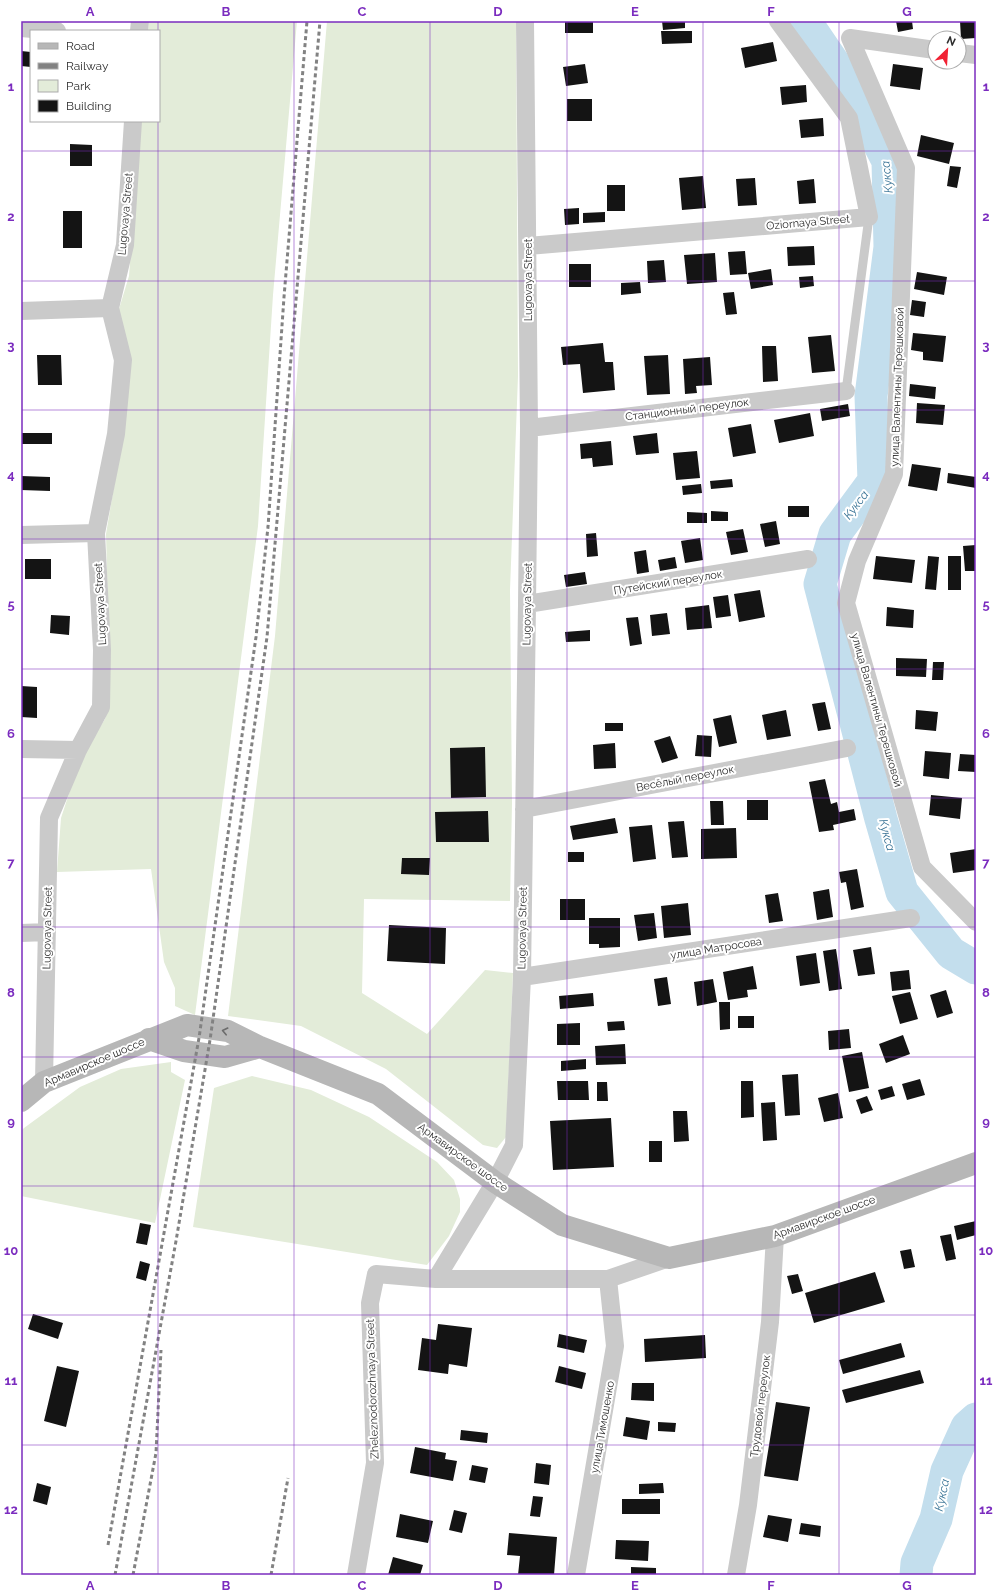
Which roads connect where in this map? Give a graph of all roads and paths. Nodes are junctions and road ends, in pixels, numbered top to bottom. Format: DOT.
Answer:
graph roads {
  1 [pos="525,21"];
  2 [pos="778,21"];
  3 [pos="21,28"];
  4 [pos="45,30"];
  5 [pos="927,49"];
  6 [pos="133,122"];
  7 [pos="869,217"];
  8 [pos="528,246"];
  9 [pos="110,308"];
  10 [pos="21,311"];
  11 [pos="846,390"];
  12 [pos="529,428"];
  13 [pos="96,533"];
  14 [pos="21,535"];
  15 [pos="808,559"];
  16 [pos="527,604"];
  17 [pos="847,748"];
  18 [pos="21,749"];
  19 [pos="78,750"];
  20 [pos="524,809"];
  21 [pos="911,918"];
  22 [pos="976,922"];
  23 [pos="47,932"];
  24 [pos="21,933"];
  25 [pos="522,977"];
  26 [pos="44,1082"];
  27 [pos="21,1101"];
  28 [pos="976,1162"];
  29 [pos="495,1182"];
  30 [pos="775,1236"];
  31 [pos="669,1258"];
  32 [pos="376,1274"];
  33 [pos="436,1279"];
  34 [pos="608,1279"];
  35 [pos="356,1575"];
  36 [pos="576,1575"];
  37 [pos="736,1575"];
  1 -- 8 [label="street, Lugovaya Street"];
  2 -- 7 [label="street"];
  3 -- 4 [label="street"];
  5 -- 22 [label="street, улица Валентины Терешковой"];
  6 -- 9 [label="street, Lugovaya Street"];
  7 -- 8 [label="street, Oziornaya Street"];
  7 -- 11 [label="lane"];
  8 -- 12 [label="street, Lugovaya Street"];
  9 -- 10 [label="street"];
  9 -- 13 [label="street, Lugovaya Street"];
  11 -- 12 [label="street, Станционный переулок"];
  12 -- 16 [label="street, Lugovaya Street"];
  13 -- 14 [label="street"];
  13 -- 19 [label="street, Lugovaya Street"];
  15 -- 16 [label="street, Путейский переулок"];
  16 -- 20 [label="street, Lugovaya Street"];
  17 -- 20 [label="street, Весёлый переулок"];
  18 -- 19 [label="street"];
  19 -- 23 [label="street, Lugovaya Street"];
  20 -- 25 [label="street, Lugovaya Street"];
  21 -- 25 [label="street, улица Матросова"];
  23 -- 24 [label="street"];
  23 -- 26 [label="street, Lugovaya Street"];
  25 -- 29 [label="street, Lugovaya Street"];
  26 -- 27 [label="main road, Армавирское шоссе"];
  26 -- 29 [label="main road, Армавирское шоссе"];
  28 -- 30 [label="main road, Армавирское шоссе"];
  29 -- 31 [label="main road, Армавирское шоссе"];
  29 -- 33 [label="street, Lugovaya Street"];
  30 -- 31 [label="main road, Армавирское шоссе"];
  30 -- 37 [label="street, Трудовой переулок"];
  31 -- 34 [label="street, Армавирское шоссе"];
  32 -- 33 [label="street, Армавирское шоссе"];
  32 -- 35 [label="street, Zheleznodorozhnaya Street"];
  33 -- 34 [label="street, Армавирское шоссе"];
  34 -- 36 [label="street, улица Тимошенко"];
}
